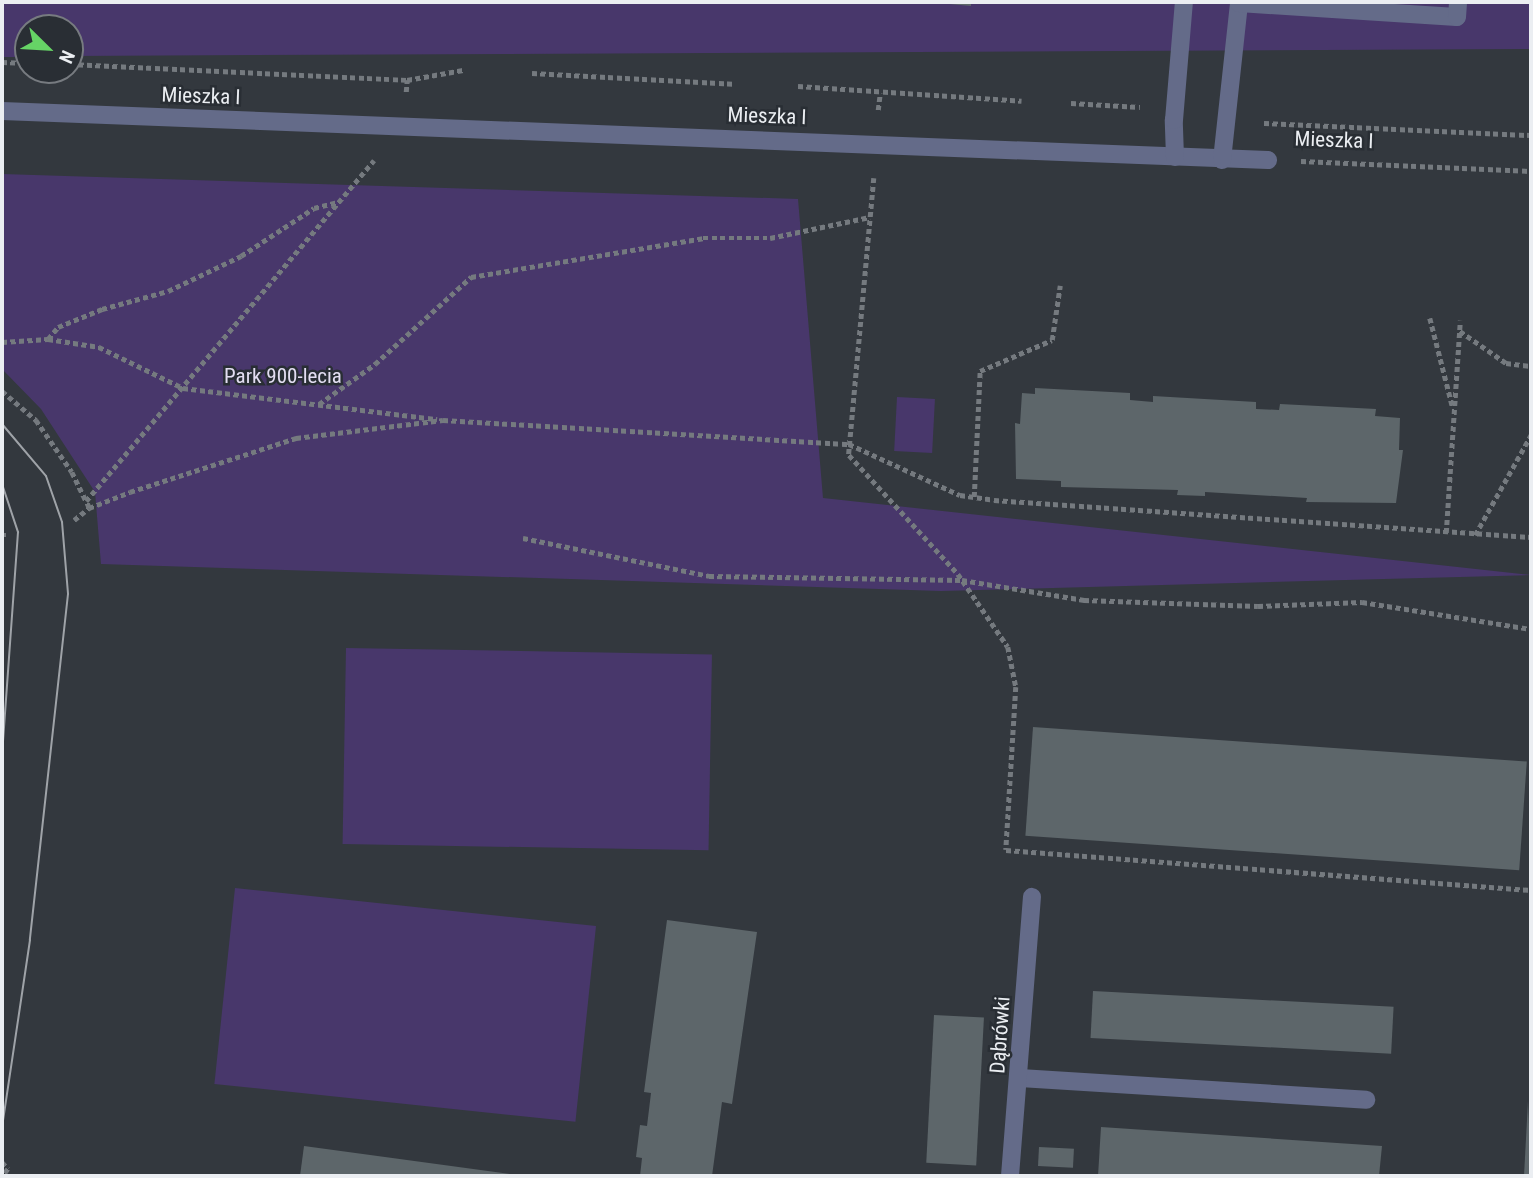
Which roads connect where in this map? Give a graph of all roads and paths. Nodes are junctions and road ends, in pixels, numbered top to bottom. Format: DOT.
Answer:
graph roads {
  1 [pos="1184,2"];
  2 [pos="1458,2"];
  3 [pos="84,65"];
  4 [pos="463,70"];
  5 [pos="531,73"];
  6 [pos="733,84"];
  7 [pos="798,86"];
  8 [pos="880,93"];
  9 [pos="1021,101"];
  10 [pos="1071,103"];
  11 [pos="1146,107"];
  12 [pos="2,111"];
  13 [pos="878,114"];
  14 [pos="1268,120"];
  15 [pos="1531,135"];
  16 [pos="383,150"];
  17 [pos="1175,157"];
  18 [pos="1222,160"];
  19 [pos="1268,160"];
  20 [pos="1531,171"];
  21 [pos="874,176"];
  22 [pos="339,202"];
  23 [pos="870,217"];
  24 [pos="1060,286"];
  25 [pos="1430,318"];
  26 [pos="1460,320"];
  27 [pos="1460,331"];
  28 [pos="48,339"];
  29 [pos="2,342"];
  30 [pos="1531,366"];
  31 [pos="183,388"];
  32 [pos="2,391"];
  33 [pos="319,404"];
  34 [pos="1454,412"];
  35 [pos="443,420"];
  36 [pos="1531,435"];
  37 [pos="849,444"];
  38 [pos="974,497"];
  39 [pos="86,501"];
  40 [pos="89,508"];
  41 [pos="74,520"];
  42 [pos="1447,533"];
  43 [pos="1475,535"];
  44 [pos="1531,537"];
  45 [pos="523,538"];
  46 [pos="961,580"];
  47 [pos="1531,629"];
  48 [pos="1531,890"];
  49 [pos="1032,897"];
  50 [pos="1020,1078"];
  51 [pos="1366,1100"];
  52 [pos="2,1163"];
  53 [pos="3,1176"];
  54 [pos="1010,1176"];
  1 -- 17 [label="street"];
  2 -- 18 [label="street"];
  3 -- 4 [label="path"];
  5 -- 6 [label="path"];
  7 -- 8 [label="path"];
  8 -- 9 [label="path"];
  8 -- 13 [label="path"];
  10 -- 11 [label="path"];
  12 -- 17 [label="street, Mieszka I"];
  14 -- 15 [label="path"];
  16 -- 22 [label="path"];
  17 -- 18 [label="street, Mieszka I"];
  18 -- 19 [label="street, Mieszka I"];
  19 -- 20 [label="path, Mieszka I"];
  21 -- 23 [label="path"];
  22 -- 28 [label="path"];
  22 -- 31 [label="path"];
  23 -- 33 [label="path"];
  23 -- 37 [label="path"];
  24 -- 38 [label="path"];
  25 -- 34 [label="path"];
  26 -- 27 [label="path"];
  27 -- 30 [label="path"];
  27 -- 34 [label="path"];
  28 -- 29 [label="path"];
  28 -- 31 [label="path"];
  31 -- 33 [label="path"];
  31 -- 39 [label="path"];
  32 -- 39 [label="path"];
  33 -- 35 [label="path"];
  34 -- 42 [label="path"];
  35 -- 37 [label="path"];
  35 -- 40 [label="path"];
  36 -- 43 [label="path"];
  37 -- 38 [label="path"];
  37 -- 46 [label="path"];
  38 -- 42 [label="path"];
  39 -- 40 [label="path"];
  40 -- 41 [label="path"];
  42 -- 43 [label="path"];
  43 -- 44 [label="path"];
  45 -- 46 [label="path"];
  46 -- 47 [label="path"];
  46 -- 48 [label="path"];
  49 -- 50 [label="street, Dąbrówki"];
  50 -- 51 [label="street"];
  50 -- 54 [label="street, Dąbrówki"];
  52 -- 53 [label="path"];
}
